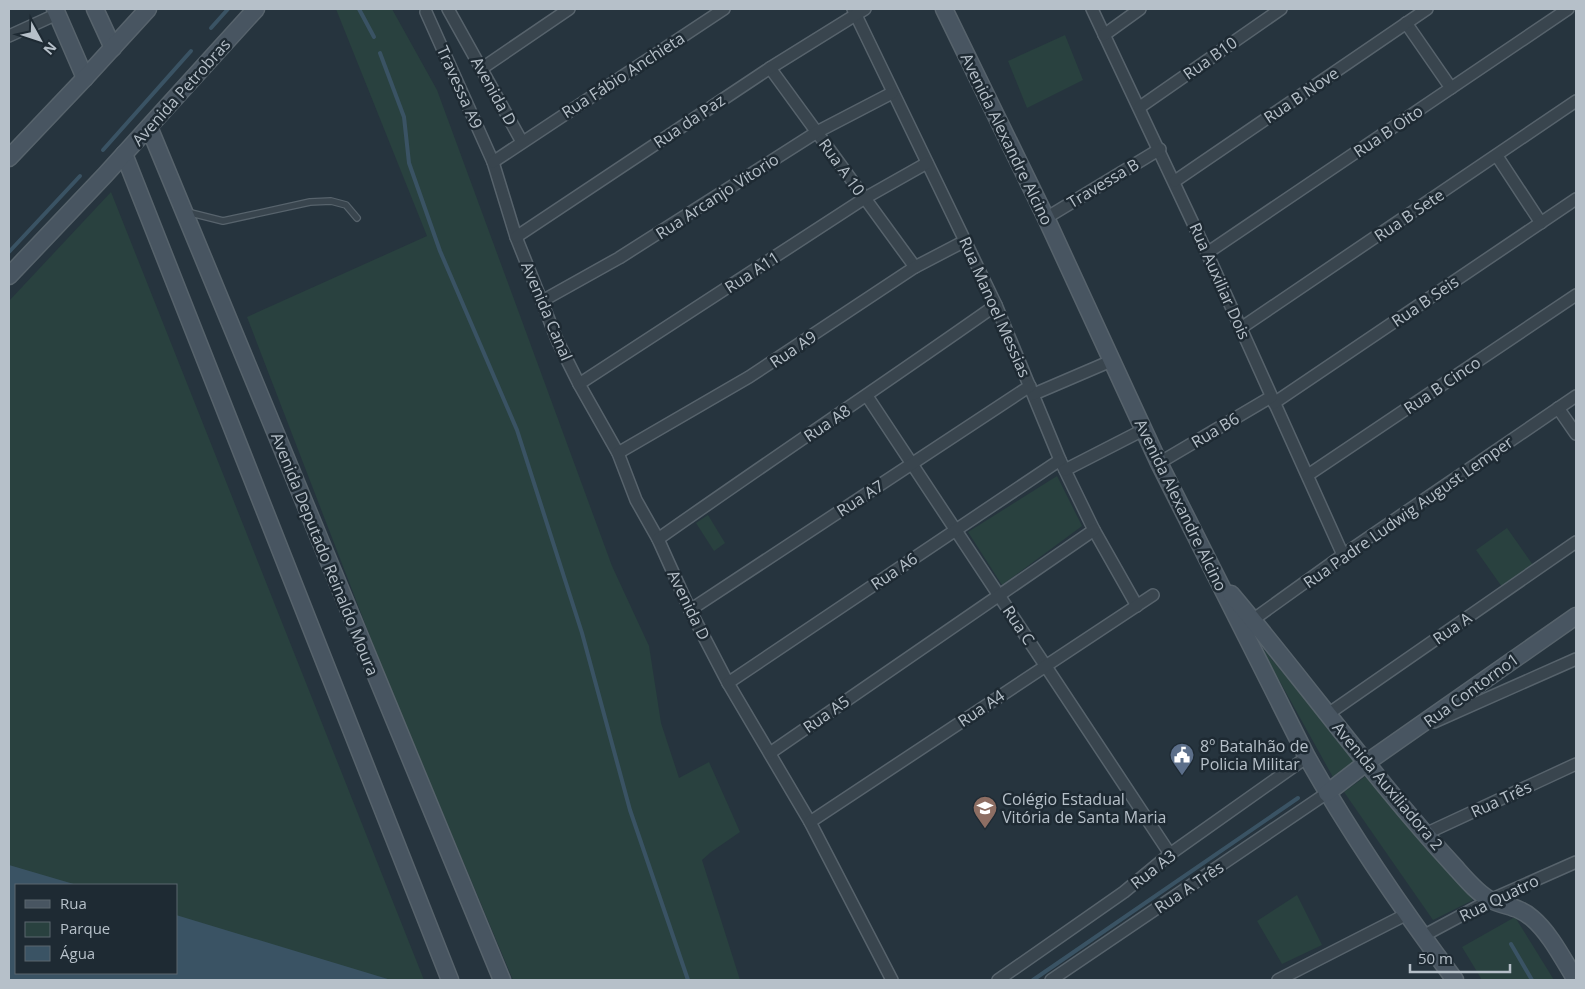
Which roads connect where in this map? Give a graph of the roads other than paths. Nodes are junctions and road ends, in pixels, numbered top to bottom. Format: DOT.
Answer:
graph roads {
  1 [pos="95,9"];
  2 [pos="148,9"];
  3 [pos="256,9"];
  4 [pos="448,9"];
  5 [pos="569,9"];
  6 [pos="724,9"];
  7 [pos="944,9"];
  8 [pos="1092,9"];
  9 [pos="1140,9"];
  10 [pos="1281,9"];
  11 [pos="1426,9"];
  12 [pos="1568,9"];
  13 [pos="427,10"];
  14 [pos="858,11"];
  15 [pos="56,12"];
  16 [pos="1406,23"];
  17 [pos="1104,35"];
  18 [pos="9,36"];
  19 [pos="113,48"];
  20 [pos="480,68"];
  21 [pos="770,68"];
  22 [pos="85,78"];
  23 [pos="1451,88"];
  24 [pos="892,93"];
  25 [pos="1576,101"];
  26 [pos="1140,107"];
  27 [pos="149,127"];
  28 [pos="817,132"];
  29 [pos="522,142"];
  30 [pos="1160,149"];
  31 [pos="124,154"];
  32 [pos="1497,156"];
  33 [pos="9,158"];
  34 [pos="493,162"];
  35 [pos="927,163"];
  36 [pos="1175,181"];
  37 [pos="865,198"];
  38 [pos="1576,199"];
  39 [pos="183,210"];
  40 [pos="357,218"];
  41 [pos="1046,218"];
  42 [pos="1541,223"];
  43 [pos="516,237"];
  44 [pos="965,241"];
  45 [pos="1208,253"];
  46 [pos="16,262"];
  47 [pos="915,266"];
  48 [pos="9,276"];
  49 [pos="1576,295"];
  50 [pos="542,301"];
  51 [pos="996,306"];
  52 [pos="1242,328"];
  53 [pos="1112,361"];
  54 [pos="579,384"];
  55 [pos="1032,390"];
  56 [pos="867,396"];
  57 [pos="1576,396"];
  58 [pos="1272,400"];
  59 [pos="1558,408"];
  60 [pos="1143,430"];
  61 [pos="1576,434"];
  62 [pos="618,453"];
  63 [pos="1158,463"];
  64 [pos="912,464"];
  65 [pos="1063,465"];
  66 [pos="1308,476"];
  67 [pos="956,530"];
  68 [pos="1094,530"];
  69 [pos="658,539"];
  70 [pos="1576,542"];
  71 [pos="1343,555"];
  72 [pos="1153,595"];
  73 [pos="1000,596"];
  74 [pos="1137,606"];
  75 [pos="690,610"];
  76 [pos="1576,616"];
  77 [pos="1247,624"];
  78 [pos="1576,659"];
  79 [pos="1046,666"];
  80 [pos="728,682"];
  81 [pos="1328,714"];
  82 [pos="1413,732"];
  83 [pos="770,753"];
  84 [pos="1307,757"];
  85 [pos="1366,763"];
  86 [pos="1576,764"];
  87 [pos="1327,793"];
  88 [pos="810,822"];
  89 [pos="1425,834"];
  90 [pos="1170,854"];
  91 [pos="1576,862"];
  92 [pos="1490,900"];
  93 [pos="1407,914"];
  94 [pos="1423,936"];
  95 [pos="1573,970"];
  96 [pos="450,980"];
  97 [pos="502,980"];
  98 [pos="892,980"];
  99 [pos="998,980"];
  100 [pos="1052,980"];
  101 [pos="1278,980"];
  102 [pos="1455,980"];
  1 -- 19 [label="street"];
  2 -- 19 [label="street"];
  3 -- 27 [label="street, Avenida Petrobras"];
  4 -- 20 [label="street, Avenida D"];
  5 -- 20 [label="street"];
  6 -- 29 [label="street, Rua Fábio Anchieta"];
  7 -- 41 [label="street, Avenida Alexandre Alcino"];
  8 -- 17 [label="street, Rua Auxiliar Dois"];
  9 -- 17 [label="street"];
  10 -- 26 [label="street, Rua B10"];
  11 -- 16 [label="street, Rua B Nove"];
  12 -- 23 [label="street, Rua B Oito"];
  13 -- 34 [label="street, Travessa A9"];
  14 -- 21 [label="street, Rua da Paz"];
  14 -- 24 [label="street, Rua Manoel Messias"];
  15 -- 18 [label="street"];
  15 -- 22 [label="street"];
  16 -- 23 [label="street"];
  16 -- 36 [label="street, Rua B Nove"];
  17 -- 26 [label="street, Rua Auxiliar Dois"];
  19 -- 22 [label="street"];
  20 -- 29 [label="street, Avenida D"];
  21 -- 28 [label="street, Rua A 10"];
  21 -- 43 [label="street, Rua da Paz"];
  22 -- 33 [label="street"];
  23 -- 45 [label="street, Rua B Oito"];
  24 -- 28 [label="street, Rua Arcanjo Vitorio"];
  24 -- 35 [label="street, Rua Manoel Messias"];
  25 -- 32 [label="street, Rua B Sete"];
  26 -- 30 [label="street, Rua Auxiliar Dois"];
  27 -- 31 [label="street, Avenida Petrobras"];
  27 -- 39 [label="street, Avenida Deputado Reinaldo Moura"];
  28 -- 37 [label="street, Rua A 10"];
  28 -- 50 [label="street, Rua Arcanjo Vitorio"];
  29 -- 34 [label="street, Avenida D"];
  30 -- 36 [label="street, Rua Auxiliar Dois"];
  30 -- 41 [label="street, Travessa B"];
  31 -- 46 [label="street, Avenida Petrobras"];
  31 -- 96 [label="street"];
  32 -- 42 [label="street"];
  32 -- 52 [label="street, Rua B Sete"];
  34 -- 43 [label="street, Avenida Canal"];
  35 -- 37 [label="street, Rua A11"];
  35 -- 44 [label="street, Rua Manoel Messias"];
  36 -- 45 [label="street, Rua Auxiliar Dois"];
  37 -- 47 [label="street, Rua A 10"];
  37 -- 54 [label="street, Rua A11"];
  38 -- 42 [label="street, Rua B Seis"];
  39 -- 40 [label="lane"];
  39 -- 97 [label="street, Avenida Deputado Reinaldo Moura"];
  41 -- 53 [label="street, Avenida Alexandre Alcino"];
  42 -- 58 [label="street, Rua B Seis"];
  43 -- 50 [label="street, Avenida Canal"];
  44 -- 47 [label="street, Rua A9"];
  44 -- 51 [label="street, Rua Manoel Messias"];
  45 -- 52 [label="street, Rua Auxiliar Dois"];
  46 -- 48 [label="street, Avenida Petrobras"];
  47 -- 62 [label="street, Rua A9"];
  49 -- 66 [label="street, Rua B Cinco"];
  50 -- 54 [label="street, Avenida Canal"];
  51 -- 55 [label="street, Rua Manoel Messias"];
  51 -- 56 [label="street, Rua A8"];
  52 -- 58 [label="street, Rua Auxiliar Dois"];
  53 -- 55 [label="street, Rua A7"];
  53 -- 60 [label="street, Avenida Alexandre Alcino"];
  54 -- 62 [label="street, Avenida Canal"];
  55 -- 64 [label="street, Rua A7"];
  55 -- 65 [label="street, Rua Manoel Messias"];
  56 -- 64 [label="street, Rua C"];
  56 -- 69 [label="street, Rua A8"];
  57 -- 59 [label="street, Rua Padre Ludwig August Lemper"];
  58 -- 63 [label="street, Rua B6"];
  58 -- 66 [label="street, Rua Auxiliar Dois"];
  59 -- 61 [label="street"];
  59 -- 71 [label="street, Rua Padre Ludwig August Lemper"];
  60 -- 63 [label="street, Avenida Alexandre Alcino"];
  60 -- 65 [label="street, Rua A6"];
  62 -- 69 [label="street, Avenida D"];
  63 -- 77 [label="street, Avenida Alexandre Alcino"];
  64 -- 67 [label="street, Rua C"];
  64 -- 75 [label="street, Rua A7"];
  65 -- 67 [label="street, Rua A6"];
  65 -- 68 [label="street, Rua Manoel Messias"];
  66 -- 71 [label="street, Rua Auxiliar Dois"];
  67 -- 73 [label="street, Rua C"];
  67 -- 80 [label="street, Rua A6"];
  68 -- 73 [label="street, Rua A5"];
  68 -- 74 [label="street, Rua Manoel Messias"];
  69 -- 75 [label="street, Avenida D"];
  70 -- 81 [label="street, Rua A"];
  71 -- 77 [label="street, Rua Padre Ludwig August Lemper"];
  72 -- 74 [label="street, Rua A4"];
  73 -- 79 [label="street, Rua C"];
  73 -- 83 [label="street, Rua A5"];
  74 -- 79 [label="street, Rua A4"];
  75 -- 80 [label="street, Avenida D"];
  76 -- 82 [label="street, Rua Contorno1"];
  77 -- 81 [label="street, Avenida Auxiliadora 2"];
  77 -- 84 [label="street, Avenida Alexandre Alcino"];
  78 -- 82 [label="street"];
  79 -- 88 [label="street, Rua A4"];
  79 -- 90 [label="street, Rua C"];
  80 -- 83 [label="street, Avenida D"];
  81 -- 85 [label="street, Avenida Auxiliadora 2"];
  82 -- 85 [label="street, Rua Contorno1"];
  83 -- 88 [label="street"];
  84 -- 87 [label="street, Avenida Alexandre Alcino"];
  84 -- 90 [label="street, Rua A3"];
  85 -- 87 [label="street, Rua Contorno1"];
  85 -- 89 [label="street, Avenida Auxiliadora 2"];
  86 -- 89 [label="street, Rua Três"];
  87 -- 93 [label="street, Avenida Alexandre Alcino"];
  87 -- 100 [label="street, Rua A Três"];
  88 -- 98 [label="street"];
  89 -- 92 [label="street, Avenida Auxiliadora 2"];
  90 -- 99 [label="street, Rua A3"];
  91 -- 92 [label="street, Rua Quatro"];
  92 -- 94 [label="street, Rua Quatro"];
  92 -- 95 [label="street, Avenida Auxiliadora 2"];
  93 -- 94 [label="street, Avenida Alexandre Alcino"];
  93 -- 101 [label="street"];
  94 -- 102 [label="street, Avenida Alexandre Alcino"];
}
